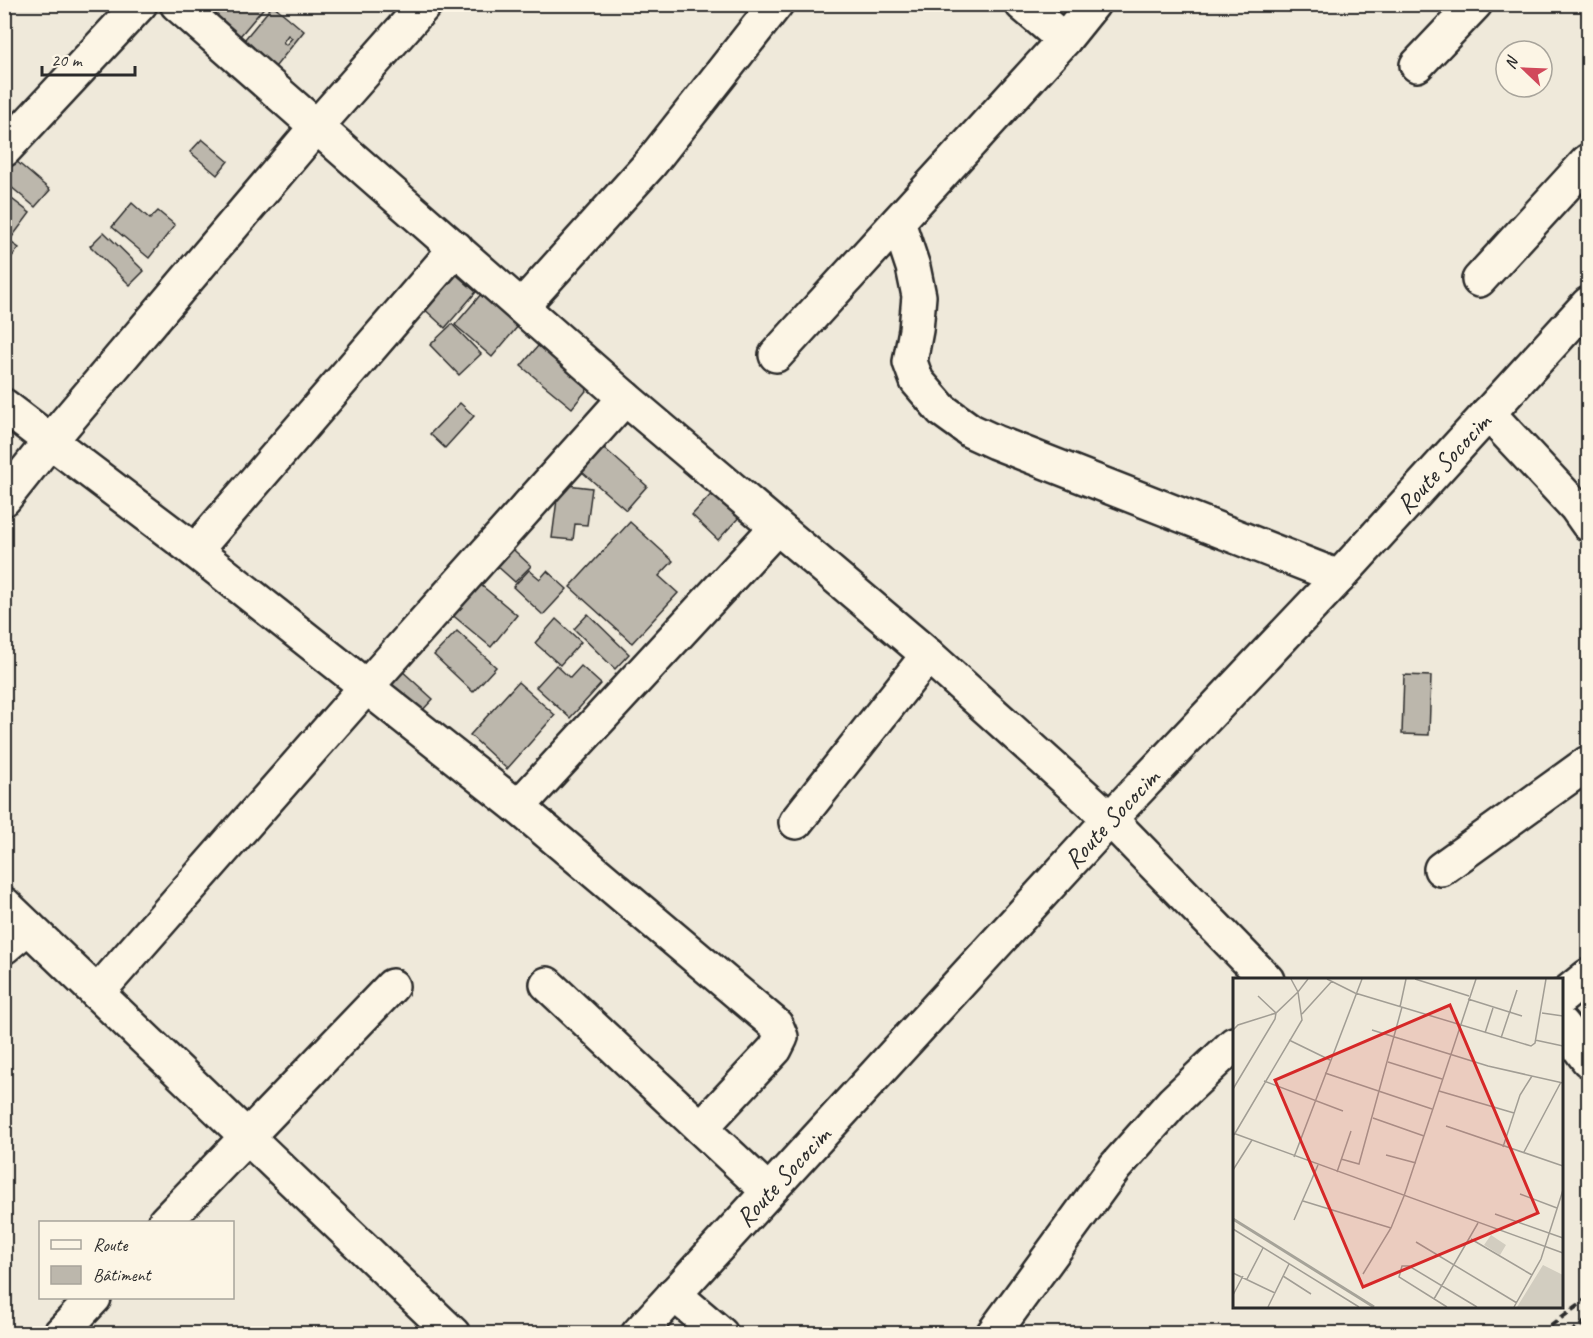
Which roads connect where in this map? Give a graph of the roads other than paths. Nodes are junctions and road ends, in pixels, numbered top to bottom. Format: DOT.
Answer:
graph roads {
  1 [pos="140,4"];
  2 [pos="177,4"];
  3 [pos="425,4"];
  4 [pos="776,4"];
  5 [pos="1022,4"];
  6 [pos="1093,4"];
  7 [pos="1474,4"];
  8 [pos="1064,40"];
  9 [pos="1417,65"];
  10 [pos="317,126"];
  11 [pos="4,150"];
  12 [pos="1588,161"];
  13 [pos="898,222"];
  14 [pos="456,248"];
  15 [pos="1479,280"];
  16 [pos="1588,304"];
  17 [pos="522,306"];
  18 [pos="776,355"];
  19 [pos="625,398"];
  20 [pos="4,406"];
  21 [pos="1488,413"];
  22 [pos="51,440"];
  23 [pos="4,499"];
  24 [pos="1584,509"];
  25 [pos="776,528"];
  26 [pos="195,551"];
  27 [pos="1339,577"];
  28 [pos="928,655"];
  29 [pos="367,686"];
  30 [pos="1588,763"];
  31 [pos="518,807"];
  32 [pos="1110,819"];
  33 [pos="796,822"];
  34 [pos="1441,869"];
  35 [pos="4,904"];
  36 [pos="16,937"];
  37 [pos="1588,976"];
  38 [pos="1265,978"];
  39 [pos="547,984"];
  40 [pos="392,986"];
  41 [pos="97,993"];
  42 [pos="1563,996"];
  43 [pos="1563,1026"];
  44 [pos="1233,1045"];
  45 [pos="1588,1060"];
  46 [pos="701,1128"];
  47 [pos="247,1136"];
  48 [pos="768,1191"];
  49 [pos="166,1221"];
  50 [pos="674,1294"];
  51 [pos="93,1299"];
  52 [pos="60,1334"];
  53 [pos="453,1334"];
  54 [pos="638,1334"];
  55 [pos="721,1334"];
  56 [pos="993,1334"];
  1 -- 11 [label="street"];
  2 -- 10 [label="street"];
  3 -- 10 [label="street"];
  4 -- 17 [label="street"];
  5 -- 8 [label="street"];
  6 -- 8 [label="street"];
  7 -- 9 [label="street"];
  8 -- 13 [label="street"];
  10 -- 14 [label="street"];
  10 -- 22 [label="street"];
  12 -- 15 [label="street"];
  13 -- 18 [label="street"];
  13 -- 27 [label="street"];
  14 -- 17 [label="street"];
  14 -- 26 [label="street"];
  16 -- 21 [label="street, Route Sococim"];
  17 -- 19 [label="street"];
  19 -- 25 [label="street"];
  19 -- 29 [label="street"];
  20 -- 22 [label="street"];
  21 -- 24 [label="street"];
  21 -- 27 [label="street, Route Sococim"];
  22 -- 23 [label="street"];
  22 -- 26 [label="street"];
  25 -- 28 [label="street"];
  25 -- 31 [label="street"];
  26 -- 29 [label="street"];
  27 -- 32 [label="street, Route Sococim"];
  28 -- 32 [label="street"];
  28 -- 33 [label="street"];
  29 -- 31 [label="street"];
  29 -- 41 [label="street"];
  30 -- 34 [label="street"];
  31 -- 46 [label="street"];
  32 -- 38 [label="street"];
  32 -- 48 [label="street, Route Sococim"];
  35 -- 36 [label="street"];
  36 -- 41 [label="street"];
  37 -- 42 [label="street"];
  39 -- 46 [label="street"];
  40 -- 47 [label="street"];
  41 -- 47 [label="street"];
  43 -- 45 [label="street"];
  44 -- 56 [label="street"];
  46 -- 48 [label="street"];
  47 -- 49 [label="street"];
  47 -- 53 [label="street"];
  48 -- 50 [label="street, Route Sococim"];
  50 -- 54 [label="street, Route Sococim"];
  50 -- 55 [label="street"];
  51 -- 52 [label="street"];
}
